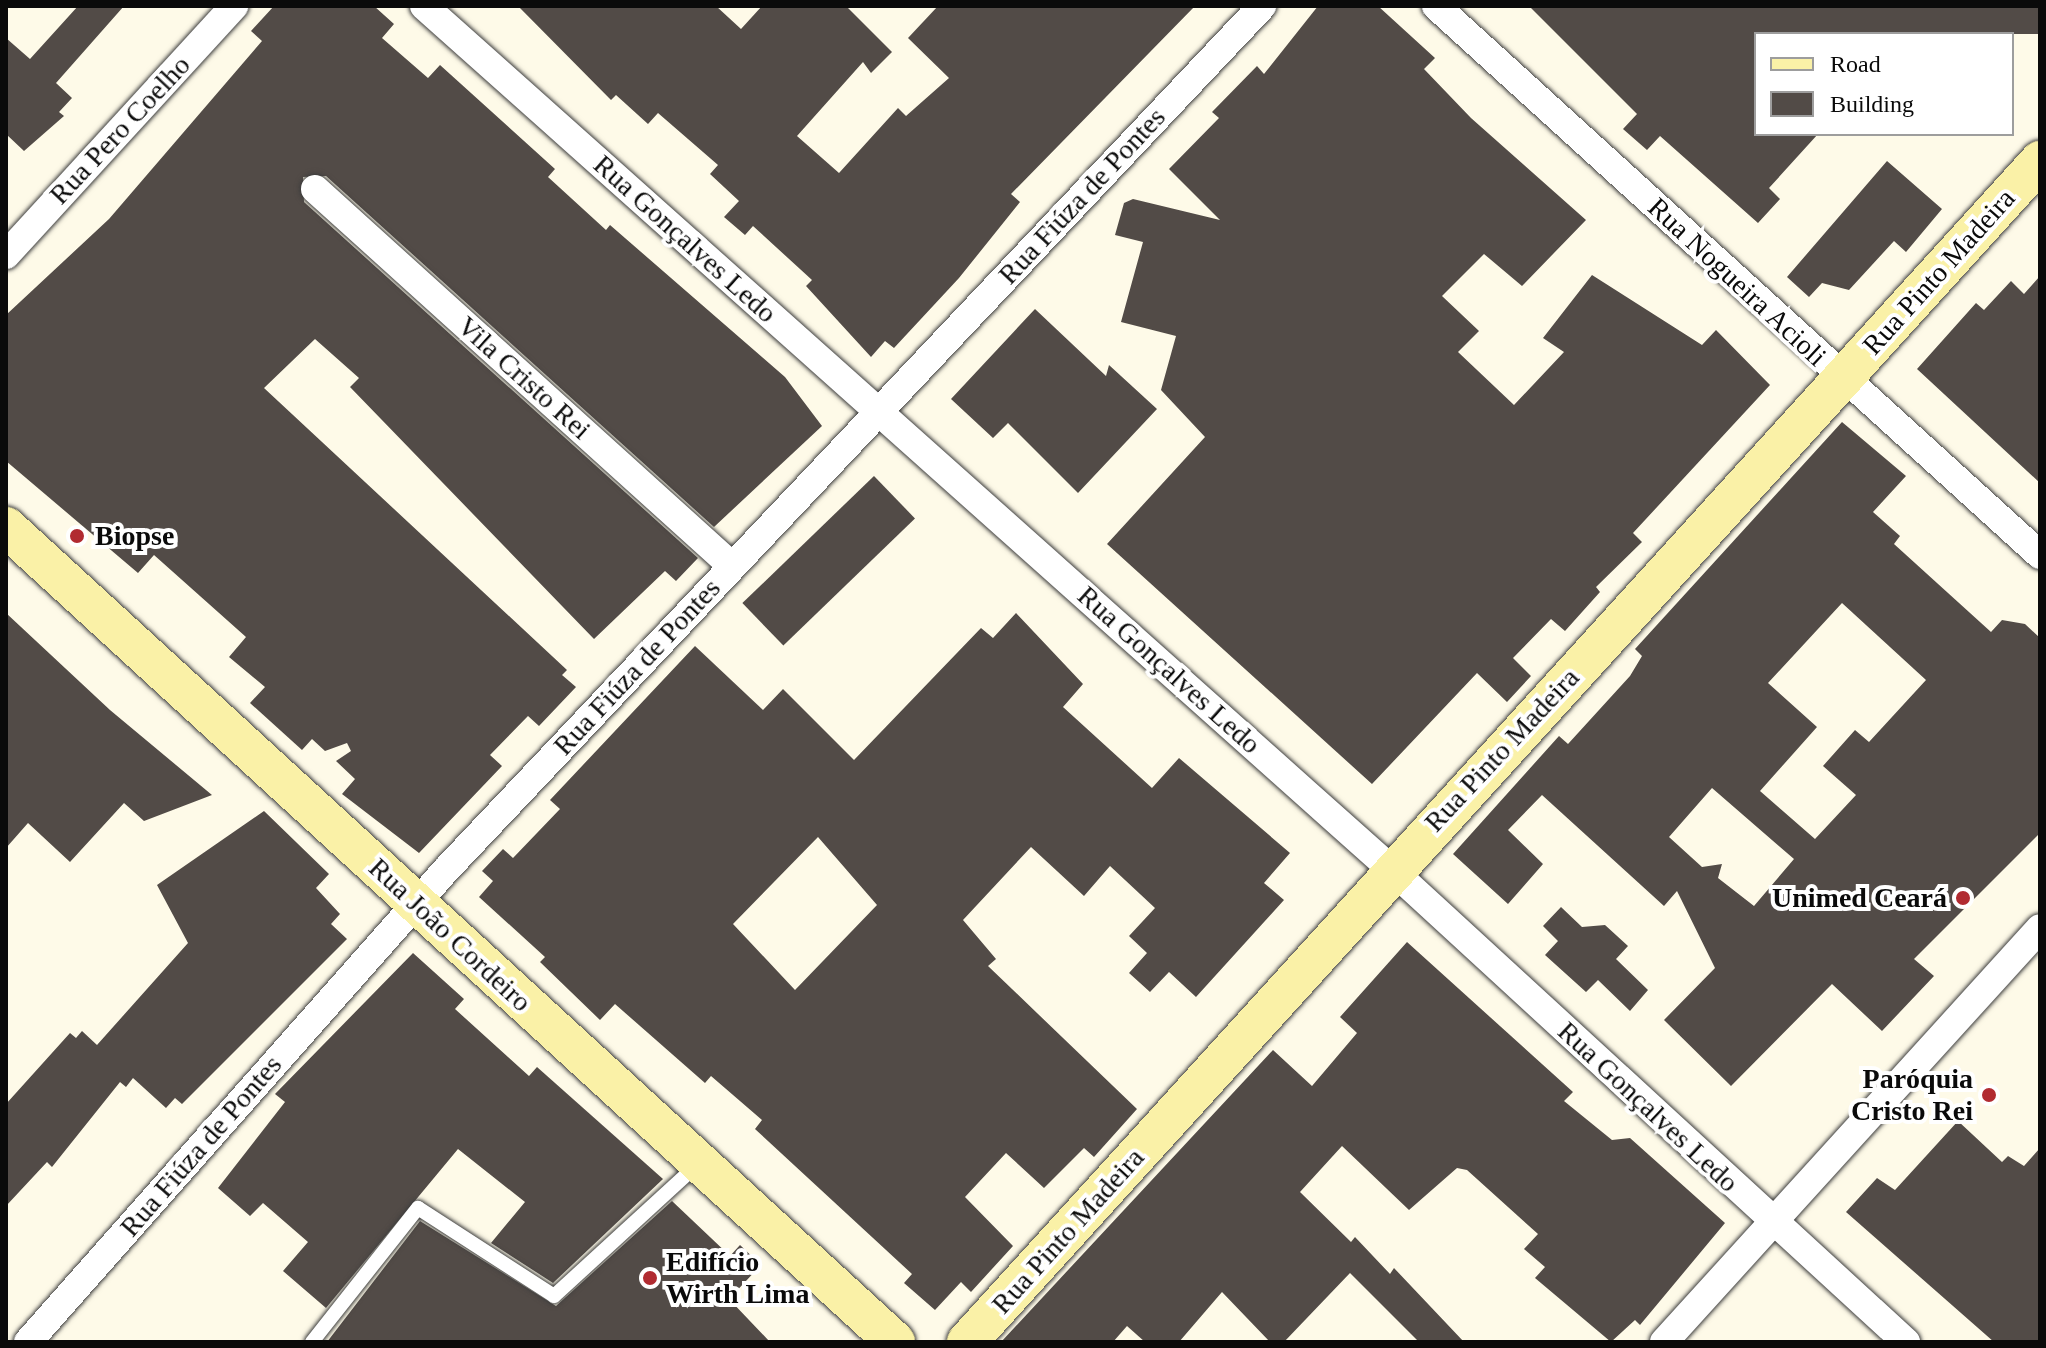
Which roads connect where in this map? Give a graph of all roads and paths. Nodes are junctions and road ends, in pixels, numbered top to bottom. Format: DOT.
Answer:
graph roads {
  1 [pos="234,6"];
  2 [pos="424,6"];
  3 [pos="1262,6"];
  4 [pos="1436,6"];
  5 [pos="2040,161"];
  6 [pos="315,189"];
  7 [pos="6,255"];
  8 [pos="1842,379"];
  9 [pos="879,410"];
  10 [pos="6,527"];
  11 [pos="2040,555"];
  12 [pos="732,566"];
  13 [pos="1392,870"];
  14 [pos="415,903"];
  15 [pos="2040,928"];
  16 [pos="699,1164"];
  17 [pos="1773,1222"];
  18 [pos="28,1342"];
  19 [pos="312,1342"];
  20 [pos="895,1342"];
  21 [pos="967,1342"];
  22 [pos="1664,1342"];
  23 [pos="1906,1342"];
  1 -- 7 [label="street, Rua Pero Coelho"];
  2 -- 9 [label="street, Rua Gonçalves Ledo"];
  3 -- 9 [label="street, Rua Fiúza de Pontes"];
  4 -- 8 [label="street, Rua Nogueira Acioli"];
  5 -- 8 [label="main road, Rua Pinto Madeira"];
  6 -- 12 [label="street, Vila Cristo Rei"];
  8 -- 11 [label="street, Rua Nogueira Acioli"];
  8 -- 13 [label="main road, Rua Pinto Madeira"];
  9 -- 12 [label="street, Rua Fiúza de Pontes"];
  9 -- 13 [label="street, Rua Gonçalves Ledo"];
  10 -- 14 [label="main road, Rua João Cordeiro"];
  12 -- 14 [label="street, Rua Fiúza de Pontes"];
  13 -- 17 [label="street, Rua Gonçalves Ledo"];
  13 -- 21 [label="main road, Rua Pinto Madeira"];
  14 -- 16 [label="main road, Rua João Cordeiro"];
  14 -- 18 [label="street, Rua Fiúza de Pontes"];
  15 -- 17 [label="street"];
  16 -- 19 [label="lane"];
  16 -- 20 [label="main road, Rua João Cordeiro"];
  17 -- 22 [label="street"];
  17 -- 23 [label="street, Rua Gonçalves Ledo"];
}
